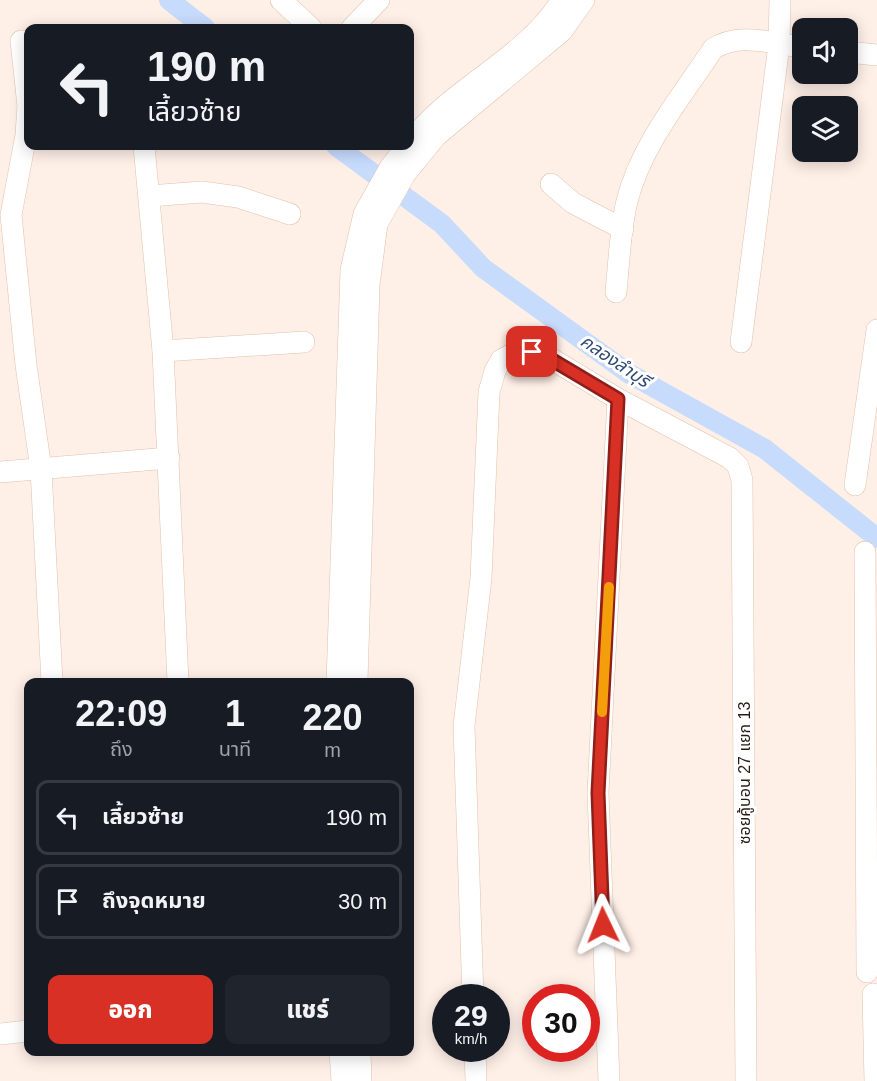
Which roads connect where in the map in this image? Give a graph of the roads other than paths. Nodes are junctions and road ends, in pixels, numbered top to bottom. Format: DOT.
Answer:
graph roads {
  1 [pos="281,0"];
  2 [pos="379,0"];
  3 [pos="562,0"];
  4 [pos="584,0"];
  5 [pos="780,0"];
  6 [pos="307,24"];
  7 [pos="356,24"];
  8 [pos="21,41"];
  9 [pos="779,45"];
  10 [pos="792,46"];
  11 [pos="858,53"];
  12 [pos="877,56"];
  13 [pos="24,69"];
  14 [pos="414,138"];
  15 [pos="24,146"];
  16 [pos="144,150"];
  17 [pos="406,150"];
  18 [pos="398,170"];
  19 [pos="551,184"];
  20 [pos="149,196"];
  21 [pos="378,203"];
  22 [pos="290,214"];
  23 [pos="623,229"];
  24 [pos="616,292"];
  25 [pos="877,330"];
  26 [pos="304,342"];
  27 [pos="741,342"];
  28 [pos="163,351"];
  29 [pos="875,370"];
  30 [pos="618,399"];
  31 [pos="169,458"];
  32 [pos="41,469"];
  33 [pos="0,472"];
  34 [pos="855,485"];
  35 [pos="865,552"];
  36 [pos="52,678"];
  37 [pos="178,678"];
  38 [pos="337,678"];
  39 [pos="357,678"];
  40 [pos="871,876"];
  41 [pos="867,972"];
  42 [pos="473,984"];
  43 [pos="873,994"];
  44 [pos="24,1031"];
  45 [pos="0,1034"];
  46 [pos="340,1056"];
  47 [pos="360,1056"];
  48 [pos="475,1062"];
  49 [pos="342,1081"];
  50 [pos="361,1081"];
  51 [pos="476,1081"];
  52 [pos="609,1081"];
  53 [pos="746,1081"];
  54 [pos="875,1081"];
  1 -- 6 [label="street"];
  2 -- 7 [label="street"];
  3 -- 14 [label="street"];
  4 -- 18 [label="street"];
  5 -- 9 [label="street"];
  8 -- 13 [label="street"];
  9 -- 10 [label="street"];
  9 -- 23 [label="street"];
  9 -- 27 [label="street"];
  11 -- 12 [label="street"];
  15 -- 32 [label="street"];
  16 -- 20 [label="street"];
  17 -- 18 [label="street"];
  18 -- 21 [label="street"];
  19 -- 23 [label="street"];
  20 -- 22 [label="street"];
  20 -- 28 [label="street"];
  21 -- 38 [label="street"];
  21 -- 39 [label="street"];
  23 -- 24 [label="street"];
  25 -- 29 [label="street"];
  26 -- 28 [label="street"];
  28 -- 31 [label="street"];
  29 -- 34 [label="street"];
  30 -- 42 [label="street"];
  30 -- 52 [label="street"];
  30 -- 53 [label="street, ซอยคู้บอน 27 แยก 13"];
  31 -- 32 [label="street"];
  31 -- 37 [label="street"];
  32 -- 33 [label="street"];
  32 -- 36 [label="street"];
  35 -- 40 [label="street"];
  40 -- 41 [label="street"];
  43 -- 54 [label="street"];
  44 -- 45 [label="street"];
  46 -- 49 [label="street"];
  47 -- 50 [label="street"];
  48 -- 51 [label="street"];
}
